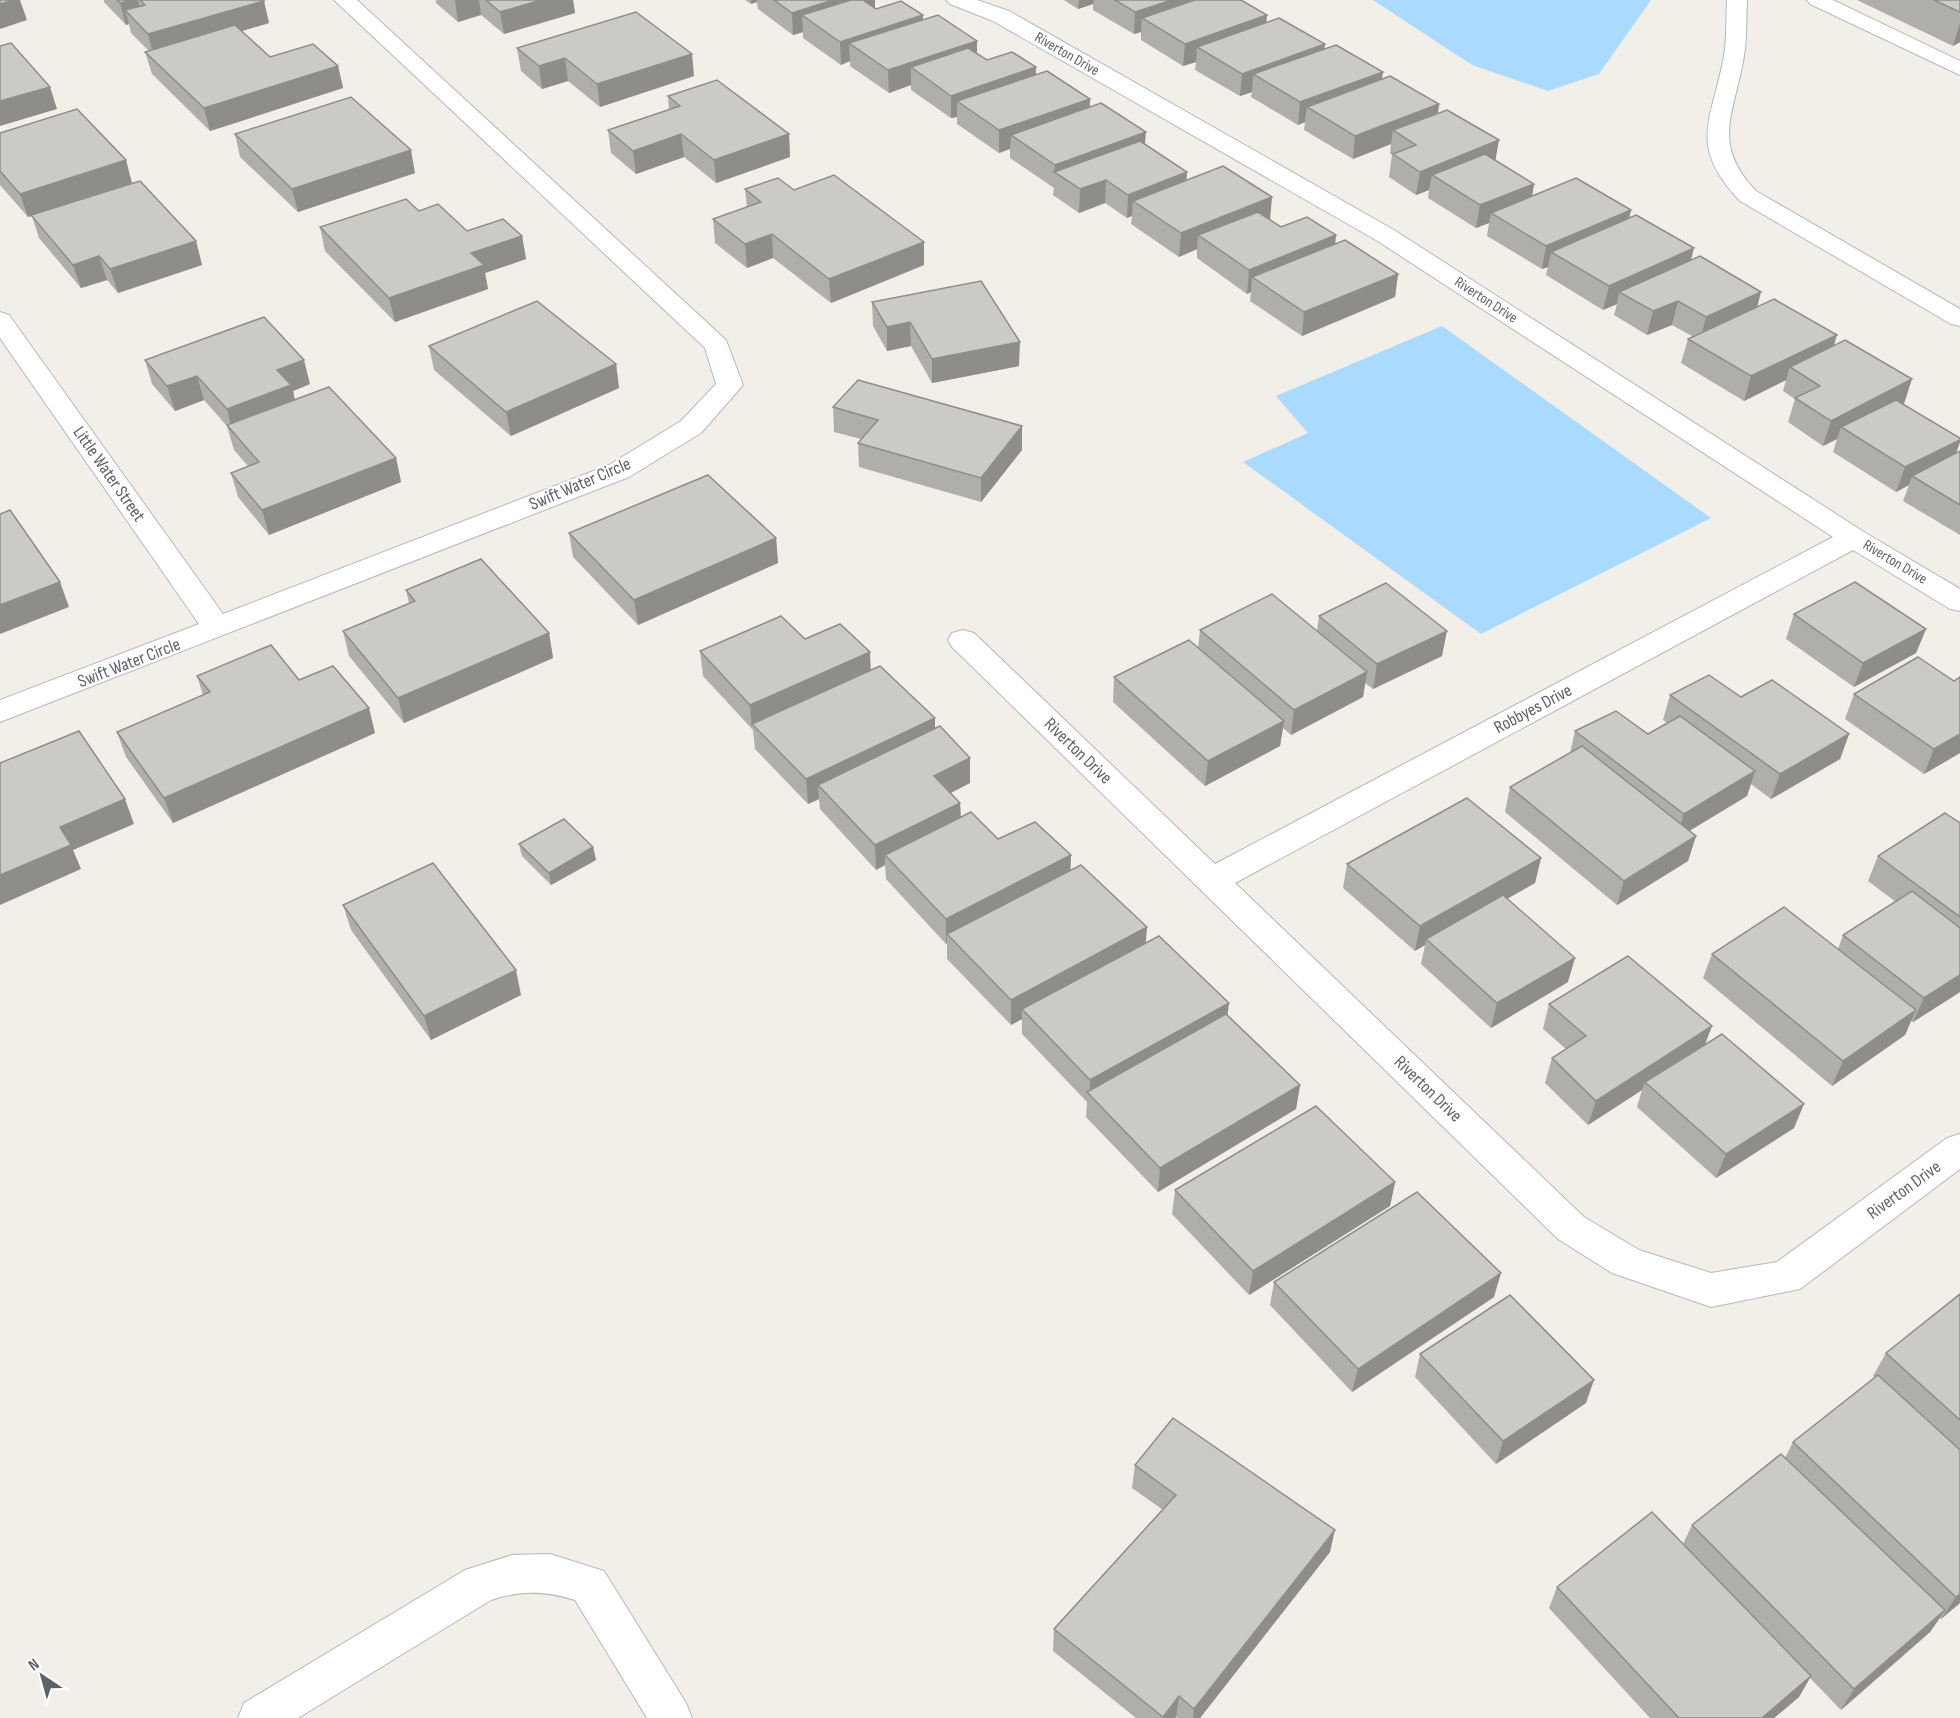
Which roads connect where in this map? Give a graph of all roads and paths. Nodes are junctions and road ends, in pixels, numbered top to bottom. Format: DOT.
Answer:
graph roads {
  1 [pos="345,0"];
  2 [pos="957,0"];
  3 [pos="1737,0"];
  4 [pos="1818,0"];
  5 [pos="992,8"];
  6 [pos="1960,69"];
  7 [pos="1960,319"];
  8 [pos="0,320"];
  9 [pos="1854,537"];
  10 [pos="1960,602"];
  11 [pos="218,628"];
  12 [pos="963,640"];
  13 [pos="0,712"];
  14 [pos="1212,880"];
  15 [pos="1960,1149"];
  16 [pos="259,1718"];
  17 [pos="671,1718"];
  1 -- 11 [label="street, Swift Water Circle"];
  2 -- 5 [label="street, Riverton Drive"];
  3 -- 7 [label="lane"];
  4 -- 6 [label="lane"];
  5 -- 9 [label="street, Riverton Drive"];
  8 -- 11 [label="street, Little Water Street"];
  9 -- 10 [label="street, Riverton Drive"];
  9 -- 14 [label="street, Robbyes Drive"];
  11 -- 13 [label="street, Swift Water Circle"];
  12 -- 14 [label="street, Riverton Drive"];
  14 -- 15 [label="street, Riverton Drive"];
  16 -- 17 [label="lane"];
}
